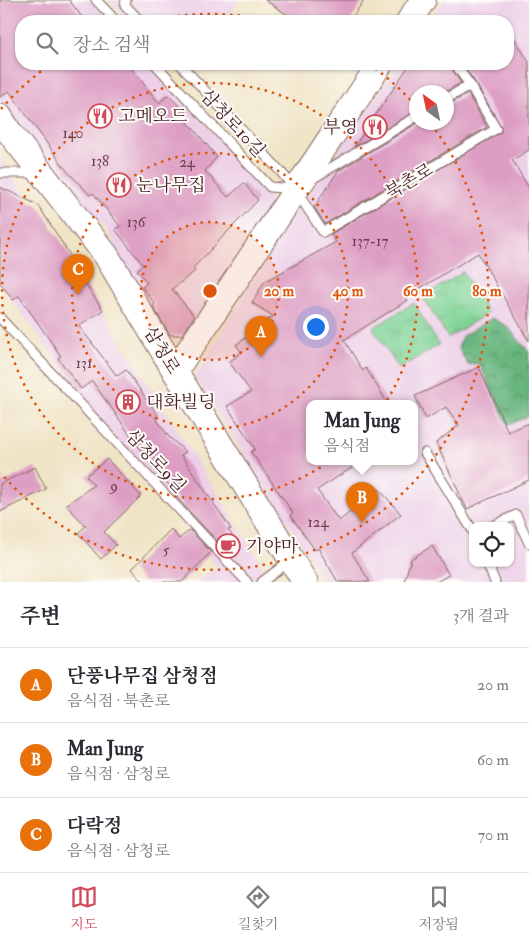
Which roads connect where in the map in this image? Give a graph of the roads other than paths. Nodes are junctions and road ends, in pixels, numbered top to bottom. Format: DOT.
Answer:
graph roads {
  1 [pos="96,0"];
  2 [pos="126,0"];
  3 [pos="110,15"];
  4 [pos="134,15"];
  5 [pos="161,70"];
  6 [pos="186,70"];
  7 [pos="376,70"];
  8 [pos="459,70"];
  9 [pos="470,85"];
  10 [pos="454,94"];
  11 [pos="0,117"];
  12 [pos="409,121"];
  13 [pos="0,173"];
  14 [pos="43,174"];
  15 [pos="295,189"];
  16 [pos="0,318"];
  17 [pos="175,371"];
  18 [pos="425,453"];
  19 [pos="501,522"];
  20 [pos="469,524"];
  21 [pos="529,543"];
  22 [pos="291,560"];
  23 [pos="489,567"];
  24 [pos="247,582"];
  25 [pos="262,582"];
  26 [pos="305,582"];
  27 [pos="495,582"];
  1 -- 3 [label="lane"];
  2 -- 4 [label="lane"];
  5 -- 15 [label="lane, 삼청로10길"];
  6 -- 15 [label="lane"];
  7 -- 15 [label="street"];
  8 -- 9 [label="lane, 북촌로"];
  9 -- 10 [label="lane"];
  9 -- 15 [label="lane, 북촌로"];
  11 -- 14 [label="street, 삼청로"];
  12 -- 15 [label="lane"];
  13 -- 14 [label="lane"];
  14 -- 17 [label="street, 삼청로"];
  15 -- 17 [label="street"];
  16 -- 24 [label="lane, 삼청로9길"];
  17 -- 22 [label="street, 삼청로"];
  18 -- 20 [label="lane"];
  19 -- 21 [label="lane"];
  22 -- 25 [label="lane"];
  22 -- 26 [label="street, 삼청로"];
  23 -- 27 [label="lane"];
}
